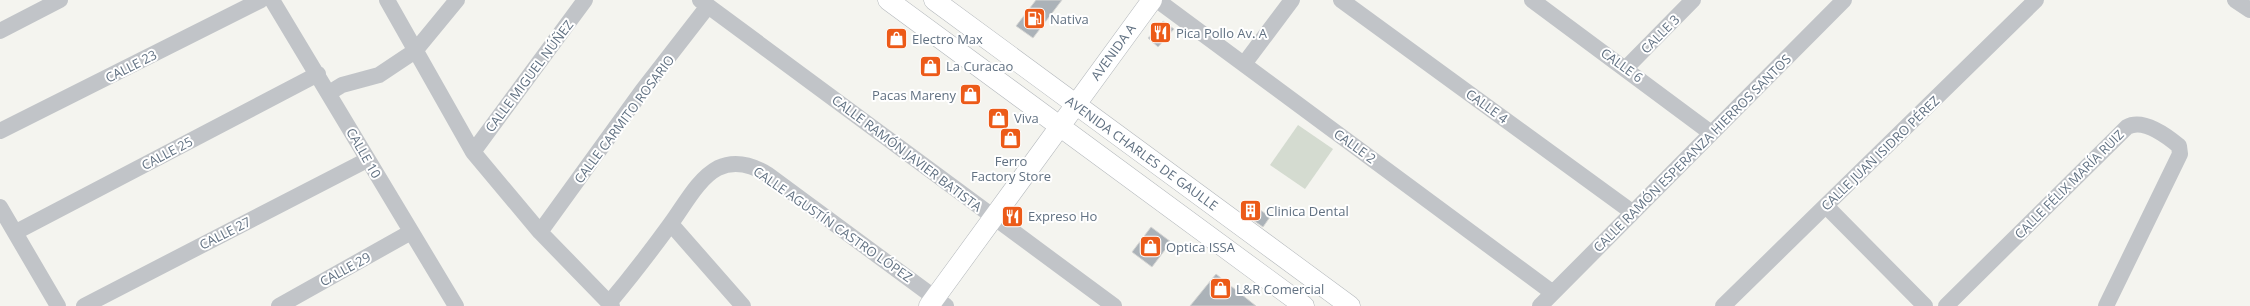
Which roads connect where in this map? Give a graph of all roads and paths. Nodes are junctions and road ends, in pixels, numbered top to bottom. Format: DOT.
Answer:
graph roads {
  1 [pos="60,0"];
  2 [pos="261,0"];
  3 [pos="272,0"];
  4 [pos="387,0"];
  5 [pos="457,0"];
  6 [pos="586,0"];
  7 [pos="889,0"];
  8 [pos="934,0"];
  9 [pos="1152,0"];
  10 [pos="1157,0"];
  11 [pos="1292,0"];
  12 [pos="1341,0"];
  13 [pos="1694,0"];
  14 [pos="1844,0"];
  15 [pos="2036,0"];
  16 [pos="1539,2"];
  17 [pos="704,3"];
  18 [pos="40,4"];
  19 [pos="0,31"];
  20 [pos="415,51"];
  21 [pos="1244,64"];
  22 [pos="1626,68"];
  23 [pos="318,74"];
  24 [pos="329,93"];
  25 [pos="1076,104"];
  26 [pos="1059,126"];
  27 [pos="0,132"];
  28 [pos="1711,133"];
  29 [pos="472,152"];
  30 [pos="367,160"];
  31 [pos="1826,206"];
  32 [pos="0,207"];
  33 [pos="1632,212"];
  34 [pos="994,218"];
  35 [pos="670,224"];
  36 [pos="16,232"];
  37 [pos="412,232"];
  38 [pos="540,232"];
  39 [pos="1554,292"];
  40 [pos="937,303"];
  41 [pos="610,304"];
  42 [pos="58,306"];
  43 [pos="84,306"];
  44 [pos="279,306"];
  45 [pos="456,306"];
  46 [pos="743,306"];
  47 [pos="1114,306"];
  48 [pos="1304,306"];
  49 [pos="1350,306"];
  50 [pos="1540,306"];
  51 [pos="1723,306"];
  52 [pos="1925,306"];
  53 [pos="1946,306"];
  54 [pos="2106,306"];
  1 -- 18 [label="street"];
  2 -- 27 [label="street, CALLE 23"];
  3 -- 23 [label="street, CALLE 10"];
  4 -- 20 [label="street"];
  5 -- 20 [label="street"];
  6 -- 29 [label="street, CALLE MIGUEL NÚÑEZ"];
  7 -- 26 [label="main road, AVENIDA CHARLES DE GAULLE"];
  8 -- 25 [label="main road, AVENIDA CHARLES DE GAULLE"];
  9 -- 25 [label="main road, AVENIDA A"];
  10 -- 21 [label="street, CALLE 2"];
  11 -- 21 [label="street"];
  12 -- 33 [label="street, CALLE 4"];
  13 -- 22 [label="street, CALLE 3"];
  14 -- 28 [label="street, CALLE RAMÓN ESPERANZA HIERROS SANTOS"];
  15 -- 31 [label="street, CALLE JUAN ISIDRO PÉREZ"];
  16 -- 22 [label="street, CALLE 6"];
  17 -- 34 [label="street, CALLE RAMÓN JAVIER BATISTA"];
  17 -- 38 [label="street, CALLE CARMITO ROSARIO"];
  18 -- 19 [label="street"];
  20 -- 24 [label="street"];
  20 -- 29 [label="street"];
  21 -- 39 [label="street, CALLE 2"];
  22 -- 28 [label="street, CALLE 6"];
  23 -- 24 [label="street, CALLE 10"];
  23 -- 36 [label="street, CALLE 25"];
  24 -- 30 [label="street, CALLE 10"];
  25 -- 26 [label="main road, AVENIDA A"];
  25 -- 49 [label="main road, AVENIDA CHARLES DE GAULLE"];
  26 -- 34 [label="main road, AVENIDA A"];
  26 -- 48 [label="main road, AVENIDA CHARLES DE GAULLE"];
  28 -- 33 [label="street, CALLE RAMÓN ESPERANZA HIERROS SANTOS"];
  29 -- 38 [label="street"];
  30 -- 37 [label="street, CALLE 10"];
  30 -- 43 [label="street, CALLE 27"];
  31 -- 51 [label="street, CALLE JUAN ISIDRO PÉREZ"];
  31 -- 52 [label="street"];
  32 -- 36 [label="street"];
  33 -- 39 [label="street, CALLE RAMÓN ESPERANZA HIERROS SANTOS"];
  34 -- 40 [label="main road, AVENIDA A"];
  34 -- 47 [label="street, CALLE RAMÓN JAVIER BATISTA"];
  35 -- 40 [label="street, CALLE AGUSTÍN CASTRO LÓPEZ"];
  35 -- 41 [label="street, CALLE AGUSTÍN CASTRO LÓPEZ"];
  35 -- 46 [label="street"];
  36 -- 42 [label="street"];
  37 -- 44 [label="street, CALLE 29"];
  37 -- 45 [label="street, CALLE 10"];
  38 -- 41 [label="street"];
  39 -- 50 [label="street, CALLE RAMÓN ESPERANZA HIERROS SANTOS"];
  53 -- 54 [label="street, CALLE FÉLIX MARÍA RUIZ"];
}
